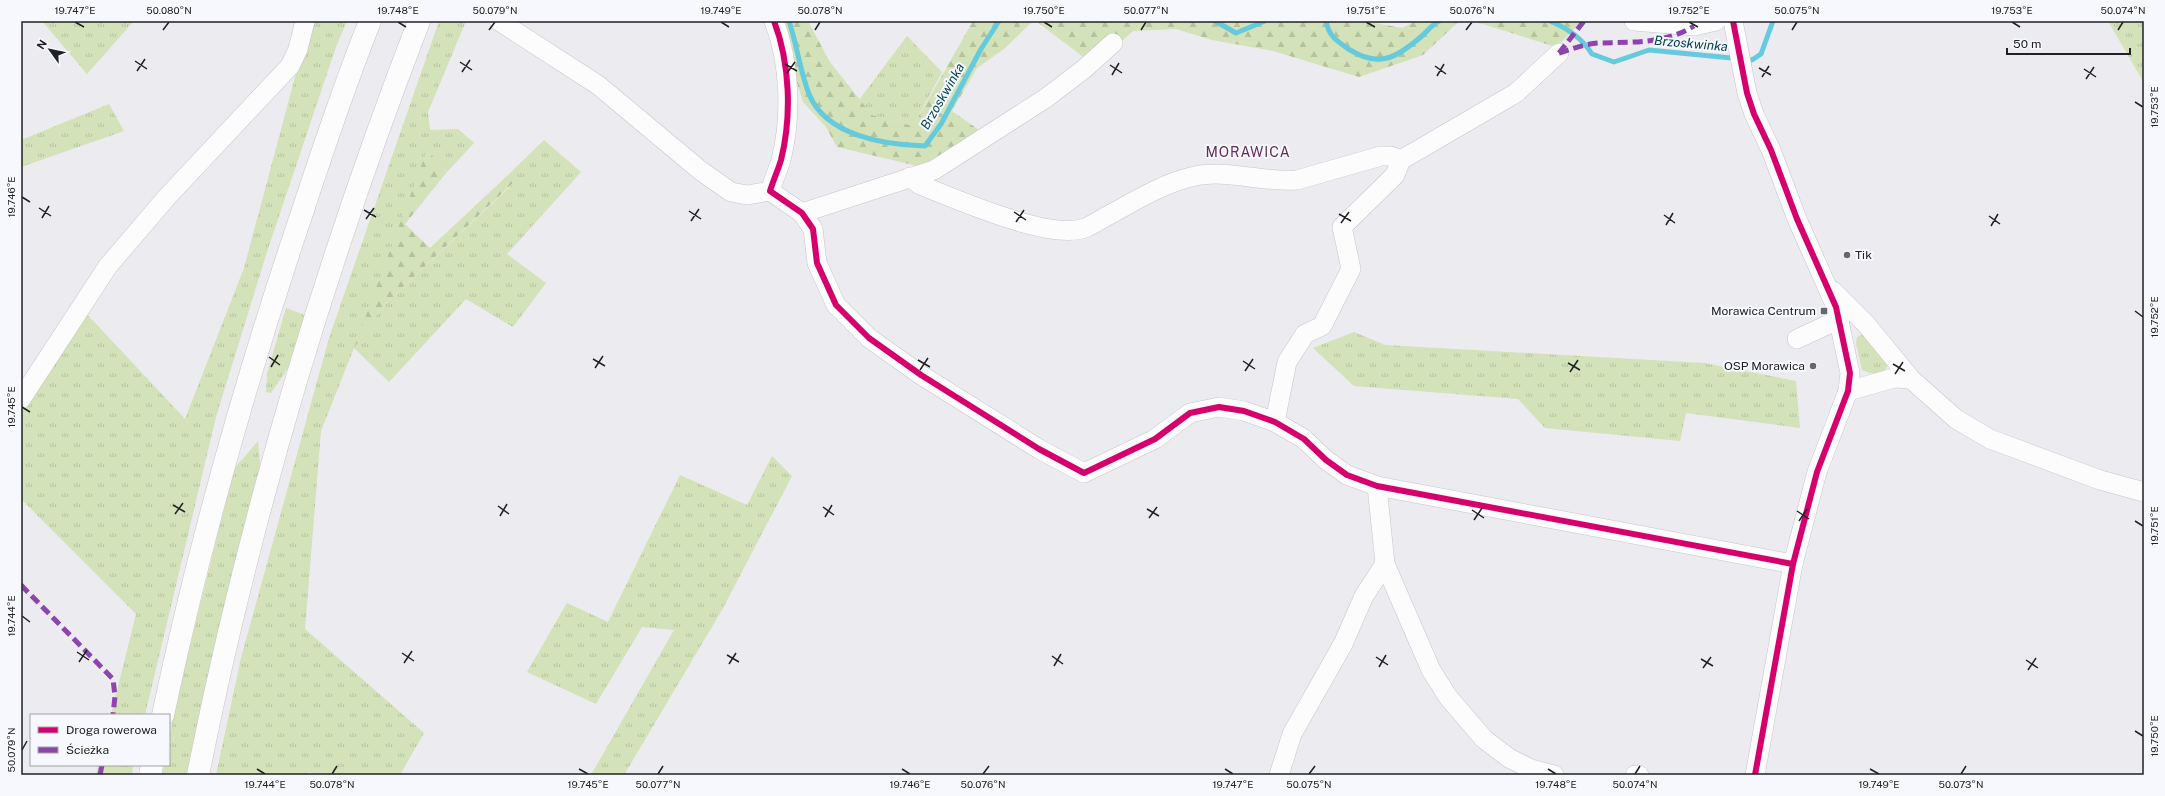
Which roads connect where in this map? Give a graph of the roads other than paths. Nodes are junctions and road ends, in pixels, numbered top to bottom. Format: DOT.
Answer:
graph roads {
  1 [pos="305,21"];
  2 [pos="370,21"];
  3 [pos="419,21"];
  4 [pos="499,21"];
  5 [pos="774,21"];
  6 [pos="1634,21"];
  7 [pos="1716,21"];
  8 [pos="1733,21"];
  9 [pos="1113,44"];
  10 [pos="1559,53"];
  11 [pos="1401,160"];
  12 [pos="910,177"];
  13 [pos="770,191"];
  14 [pos="802,213"];
  15 [pos="1826,285"];
  16 [pos="1840,319"];
  17 [pos="1797,339"];
  18 [pos="1911,379"];
  19 [pos="1848,391"];
  20 [pos="21,399"];
  21 [pos="1275,422"];
  22 [pos="1377,486"];
  23 [pos="2144,492"];
  24 [pos="1385,564"];
  25 [pos="1793,564"];
  26 [pos="163,714"];
  27 [pos="198,775"];
  28 [pos="1279,775"];
  29 [pos="1554,775"];
  30 [pos="1635,775"];
  31 [pos="1639,775"];
  32 [pos="1755,775"];
  1 -- 20 [label="street"];
  2 -- 26 [label="highway"];
  3 -- 27 [label="highway"];
  4 -- 13 [label="street"];
  5 -- 13 [label="street"];
  6 -- 7 [label="street"];
  8 -- 15 [label="street"];
  9 -- 12 [label="street"];
  10 -- 11 [label="street"];
  11 -- 12 [label="street"];
  11 -- 21 [label="street"];
  12 -- 14 [label="street"];
  13 -- 14 [label="street"];
  14 -- 21 [label="street"];
  15 -- 16 [label="street"];
  15 -- 18 [label="street"];
  16 -- 17 [label="street"];
  16 -- 19 [label="street"];
  18 -- 19 [label="street"];
  18 -- 23 [label="street"];
  19 -- 25 [label="street"];
  21 -- 22 [label="street"];
  22 -- 24 [label="street"];
  22 -- 25 [label="street"];
  24 -- 28 [label="street"];
  24 -- 29 [label="street"];
  25 -- 32 [label="street"];
  30 -- 31 [label="street"];
}
